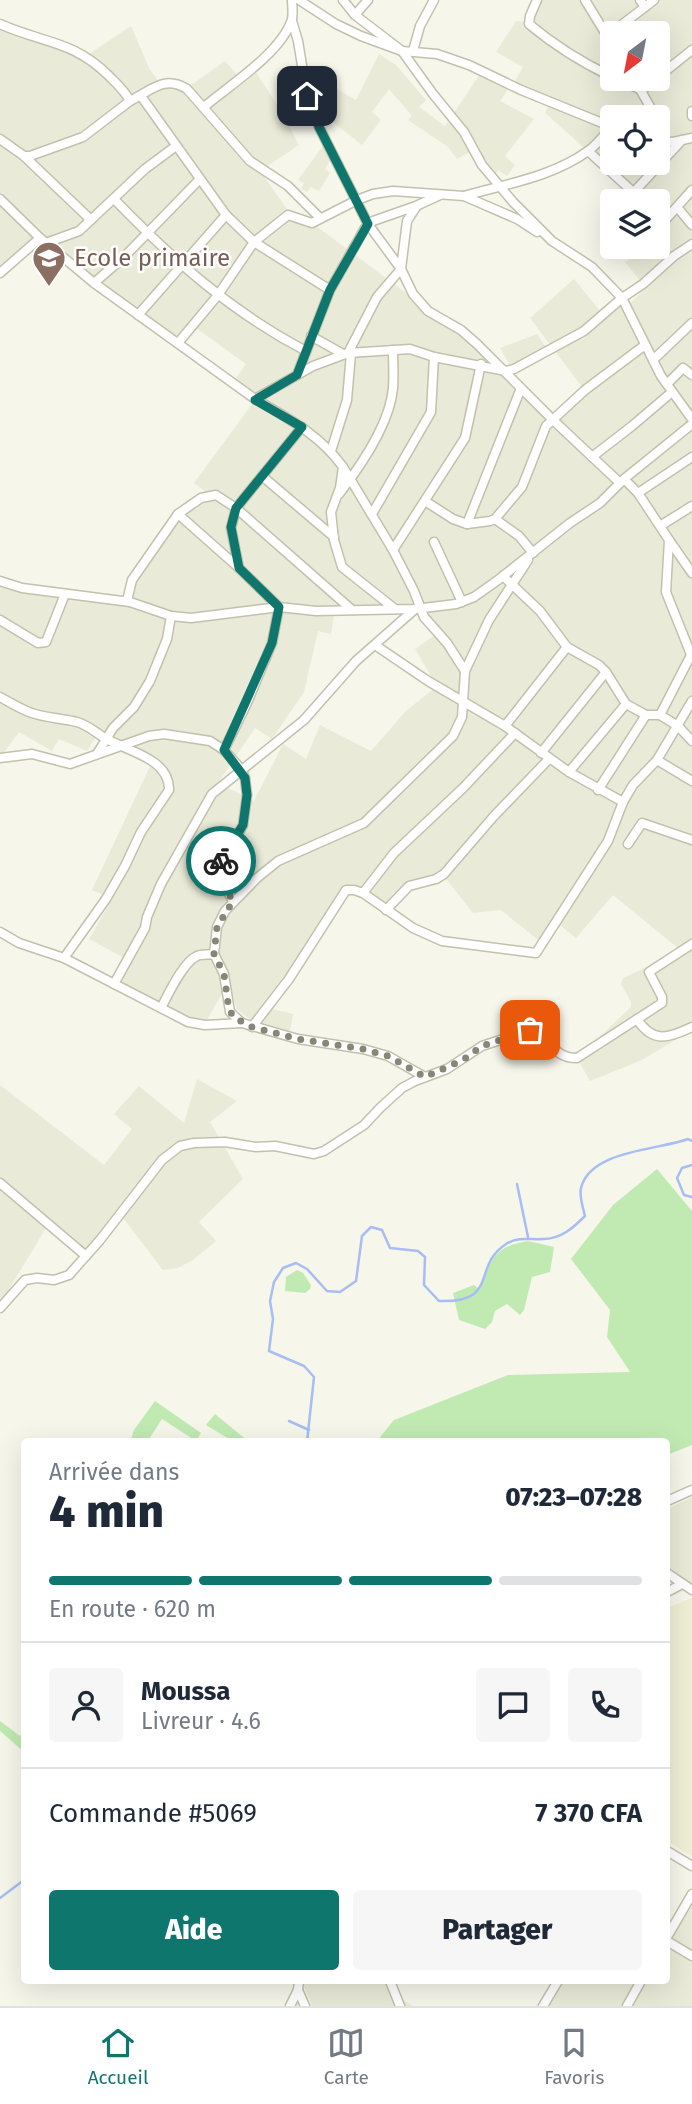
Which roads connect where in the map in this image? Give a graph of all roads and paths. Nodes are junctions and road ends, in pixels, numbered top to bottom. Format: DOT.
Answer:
graph roads {
  1 [pos="292,0"];
  2 [pos="299,0"];
  3 [pos="342,0"];
  4 [pos="368,0"];
  5 [pos="434,0"];
  6 [pos="537,0"];
  7 [pos="585,0"];
  8 [pos="654,0"];
  9 [pos="643,3"];
  10 [pos="355,15"];
  11 [pos="292,21"];
  12 [pos="627,21"];
  13 [pos="0,24"];
  14 [pos="600,24"];
  15 [pos="692,50"];
  16 [pos="402,51"];
  17 [pos="413,51"];
  18 [pos="670,68"];
  19 [pos="600,70"];
  20 [pos="141,96"];
  21 [pos="130,101"];
  22 [pos="204,107"];
  23 [pos="600,122"];
  24 [pos="692,138"];
  25 [pos="0,139"];
  26 [pos="600,139"];
  27 [pos="682,140"];
  28 [pos="670,141"];
  29 [pos="176,146"];
  30 [pos="588,151"];
  31 [pos="24,156"];
  32 [pos="199,180"];
  33 [pos="499,186"];
  34 [pos="629,189"];
  35 [pos="637,189"];
  36 [pos="692,190"];
  37 [pos="440,195"];
  38 [pos="464,195"];
  39 [pos="0,199"];
  40 [pos="114,199"];
  41 [pos="357,200"];
  42 [pos="416,206"];
  43 [pos="677,207"];
  44 [pos="226,215"];
  45 [pos="670,215"];
  46 [pos="319,217"];
  47 [pos="91,220"];
  48 [pos="368,224"];
  49 [pos="692,225"];
  50 [pos="148,234"];
  51 [pos="43,240"];
  52 [pos="552,241"];
  53 [pos="254,242"];
  54 [pos="692,244"];
  55 [pos="181,265"];
  56 [pos="401,269"];
  57 [pos="0,273"];
  58 [pos="94,283"];
  59 [pos="330,290"];
  60 [pos="218,295"];
  61 [pos="622,298"];
  62 [pos="138,315"];
  63 [pos="692,322"];
  64 [pos="311,336"];
  65 [pos="178,343"];
  66 [pos="645,345"];
  67 [pos="393,350"];
  68 [pos="306,351"];
  69 [pos="347,353"];
  70 [pos="434,357"];
  71 [pos="653,360"];
  72 [pos="481,364"];
  73 [pos="506,371"];
  74 [pos="297,375"];
  75 [pos="692,375"];
  76 [pos="521,388"];
  77 [pos="669,388"];
  78 [pos="255,400"];
  79 [pos="553,420"];
  80 [pos="692,421"];
  81 [pos="302,427"];
  82 [pos="331,451"];
  83 [pos="592,457"];
  84 [pos="692,457"];
  85 [pos="342,467"];
  86 [pos="262,476"];
  87 [pos="351,480"];
  88 [pos="622,481"];
  89 [pos="638,493"];
  90 [pos="336,498"];
  91 [pos="425,501"];
  92 [pos="692,506"];
  93 [pos="236,508"];
  94 [pos="178,514"];
  95 [pos="372,514"];
  96 [pos="495,519"];
  97 [pos="467,524"];
  98 [pos="660,526"];
  99 [pos="334,537"];
  100 [pos="669,540"];
  101 [pos="433,542"];
  102 [pos="393,550"];
  103 [pos="532,554"];
  104 [pos="239,568"];
  105 [pos="692,573"];
  106 [pos="503,576"];
  107 [pos="0,581"];
  108 [pos="512,586"];
  109 [pos="65,594"];
  110 [pos="127,601"];
  111 [pos="462,602"];
  112 [pos="279,607"];
  113 [pos="417,608"];
  114 [pos="351,609"];
  115 [pos="396,609"];
  116 [pos="171,616"];
  117 [pos="0,620"];
  118 [pos="375,645"];
  119 [pos="567,647"];
  120 [pos="691,656"];
  121 [pos="465,671"];
  122 [pos="606,672"];
  123 [pos="0,697"];
  124 [pos="464,700"];
  125 [pos="692,701"];
  126 [pos="626,704"];
  127 [pos="646,715"];
  128 [pos="660,715"];
  129 [pos="505,726"];
  130 [pos="678,726"];
  131 [pos="515,733"];
  132 [pos="106,738"];
  133 [pos="692,741"];
  134 [pos="126,746"];
  135 [pos="224,750"];
  136 [pos="541,753"];
  137 [pos="97,754"];
  138 [pos="0,758"];
  139 [pos="549,759"];
  140 [pos="657,760"];
  141 [pos="241,769"];
  142 [pos="569,772"];
  143 [pos="692,781"];
  144 [pos="598,790"];
  145 [pos="623,802"];
  146 [pos="692,840"];
  147 [pos="628,844"];
  148 [pos="363,893"];
  149 [pos="233,901"];
  150 [pos="386,910"];
  151 [pos="0,932"];
  152 [pos="692,944"];
  153 [pos="214,954"];
  154 [pos="64,958"];
  155 [pos="114,984"];
  156 [pos="161,1009"];
  157 [pos="637,1019"];
  158 [pos="242,1023"];
  159 [pos="252,1027"];
  160 [pos="692,1027"];
  161 [pos="425,1077"];
  162 [pos="0,1183"];
  163 [pos="86,1256"];
  164 [pos="0,1308"];
  165 [pos="692,1490"];
  166 [pos="670,1500"];
  167 [pos="670,1575"];
  168 [pos="682,1584"];
  169 [pos="670,1590"];
  170 [pos="692,1590"];
  171 [pos="670,1853"];
  172 [pos="692,1866"];
  173 [pos="692,1894"];
  174 [pos="670,1934"];
  175 [pos="670,1941"];
  176 [pos="692,1956"];
  177 [pos="391,1984"];
  178 [pos="397,1984"];
  179 [pos="556,1984"];
  180 [pos="639,1984"];
  181 [pos="299,1986"];
  182 [pos="394,1990"];
  183 [pos="290,2006"];
  184 [pos="305,2006"];
  185 [pos="400,2006"];
  186 [pos="543,2006"];
  187 [pos="627,2006"];
  1 -- 11 [label="street"];
  2 -- 16 [label="street"];
  3 -- 10 [label="street"];
  4 -- 10 [label="street"];
  5 -- 17 [label="street"];
  6 -- 19 [label="street"];
  7 -- 14 [label="street"];
  8 -- 9 [label="street"];
  9 -- 12 [label="street"];
  10 -- 16 [label="street"];
  11 -- 22 [label="street"];
  11 -- 41 [label="street"];
  13 -- 21 [label="street"];
  15 -- 18 [label="street"];
  16 -- 17 [label="street"];
  16 -- 33 [label="street"];
  17 -- 23 [label="street"];
  20 -- 21 [label="street"];
  20 -- 22 [label="street"];
  20 -- 29 [label="street"];
  21 -- 31 [label="street"];
  22 -- 46 [label="street"];
  24 -- 27 [label="street"];
  25 -- 31 [label="street"];
  26 -- 30 [label="street"];
  27 -- 28 [label="street"];
  27 -- 35 [label="street"];
  29 -- 32 [label="street"];
  29 -- 40 [label="street"];
  30 -- 33 [label="street"];
  30 -- 34 [label="street"];
  31 -- 47 [label="street"];
  32 -- 44 [label="street"];
  32 -- 50 [label="street"];
  33 -- 38 [label="street"];
  33 -- 52 [label="street"];
  36 -- 43 [label="street"];
  37 -- 38 [label="street"];
  37 -- 41 [label="street"];
  37 -- 42 [label="street"];
  38 -- 52 [label="street"];
  39 -- 51 [label="street"];
  40 -- 47 [label="street"];
  40 -- 50 [label="street"];
  41 -- 46 [label="street"];
  41 -- 48 [label="street"];
  42 -- 48 [label="street"];
  42 -- 56 [label="street"];
  43 -- 45 [label="street"];
  43 -- 49 [label="street"];
  44 -- 53 [label="street"];
  44 -- 55 [label="street"];
  46 -- 53 [label="street"];
  47 -- 51 [label="street"];
  48 -- 56 [label="street"];
  48 -- 59 [label="street"];
  50 -- 55 [label="street"];
  50 -- 58 [label="street"];
  51 -- 57 [label="street"];
  51 -- 58 [label="street"];
  52 -- 61 [label="street"];
  53 -- 59 [label="street"];
  53 -- 60 [label="street"];
  54 -- 61 [label="street"];
  55 -- 60 [label="street"];
  55 -- 62 [label="street"];
  56 -- 69 [label="street"];
  56 -- 73 [label="street"];
  58 -- 62 [label="street"];
  59 -- 64 [label="street"];
  60 -- 65 [label="street"];
  60 -- 68 [label="street"];
  61 -- 66 [label="street"];
  61 -- 73 [label="street"];
  62 -- 65 [label="street"];
  63 -- 71 [label="street"];
  64 -- 68 [label="street"];
  64 -- 69 [label="street"];
  65 -- 78 [label="street"];
  66 -- 71 [label="street"];
  66 -- 79 [label="street"];
  67 -- 69 [label="street"];
  67 -- 70 [label="street"];
  67 -- 87 [label="street"];
  68 -- 74 [label="street"];
  69 -- 74 [label="street"];
  69 -- 82 [label="street"];
  70 -- 72 [label="street"];
  70 -- 95 [label="street"];
  71 -- 77 [label="street"];
  72 -- 73 [label="street"];
  72 -- 91 [label="street"];
  73 -- 76 [label="street"];
  74 -- 78 [label="street"];
  75 -- 77 [label="street"];
  76 -- 79 [label="street"];
  76 -- 97 [label="street"];
  77 -- 80 [label="street"];
  77 -- 83 [label="street"];
  78 -- 81 [label="street"];
  79 -- 83 [label="street"];
  79 -- 96 [label="street"];
  80 -- 88 [label="street"];
  81 -- 82 [label="street"];
  81 -- 86 [label="street"];
  82 -- 85 [label="street"];
  83 -- 88 [label="street"];
  84 -- 89 [label="street"];
  85 -- 87 [label="street"];
  85 -- 90 [label="street"];
  86 -- 93 [label="street"];
  86 -- 99 [label="street"];
  87 -- 90 [label="street"];
  87 -- 95 [label="street"];
  88 -- 89 [label="street"];
  88 -- 103 [label="street"];
  89 -- 98 [label="street"];
  90 -- 99 [label="street"];
  91 -- 97 [label="street"];
  91 -- 102 [label="street"];
  92 -- 98 [label="street"];
  93 -- 94 [label="street"];
  93 -- 104 [label="street"];
  93 -- 114 [label="street"];
  94 -- 104 [label="street"];
  94 -- 110 [label="street"];
  95 -- 102 [label="street"];
  96 -- 97 [label="street"];
  96 -- 103 [label="street"];
  98 -- 100 [label="street"];
  99 -- 115 [label="street"];
  100 -- 105 [label="street"];
  100 -- 120 [label="street"];
  101 -- 111 [label="street"];
  102 -- 113 [label="street"];
  103 -- 106 [label="street"];
  103 -- 108 [label="street"];
  104 -- 112 [label="street"];
  106 -- 108 [label="street"];
  106 -- 111 [label="street"];
  107 -- 109 [label="street"];
  108 -- 119 [label="street"];
  108 -- 121 [label="street"];
  109 -- 110 [label="street"];
  109 -- 117 [label="street"];
  110 -- 116 [label="street"];
  111 -- 113 [label="street"];
  112 -- 114 [label="street"];
  112 -- 116 [label="street"];
  112 -- 135 [label="street"];
  113 -- 115 [label="street"];
  113 -- 118 [label="street"];
  113 -- 121 [label="street"];
  114 -- 115 [label="street"];
  116 -- 132 [label="street"];
  118 -- 124 [label="street"];
  118 -- 141 [label="street"];
  119 -- 122 [label="street"];
  119 -- 129 [label="street"];
  120 -- 128 [label="street"];
  121 -- 124 [label="street"];
  122 -- 126 [label="street"];
  122 -- 136 [label="street"];
  123 -- 132 [label="street"];
  124 -- 129 [label="street"];
  124 -- 149 [label="street"];
  125 -- 130 [label="street"];
  126 -- 127 [label="street"];
  126 -- 142 [label="street"];
  127 -- 128 [label="street"];
  127 -- 144 [label="street"];
  128 -- 130 [label="street"];
  129 -- 131 [label="street"];
  130 -- 133 [label="street"];
  130 -- 140 [label="street"];
  131 -- 136 [label="street"];
  131 -- 148 [label="street"];
  132 -- 134 [label="street"];
  132 -- 137 [label="street"];
  134 -- 135 [label="street"];
  134 -- 137 [label="street"];
  134 -- 154 [label="street"];
  135 -- 141 [label="street"];
  136 -- 139 [label="street"];
  137 -- 138 [label="street"];
  139 -- 142 [label="street"];
  139 -- 150 [label="street"];
  140 -- 143 [label="street"];
  140 -- 145 [label="street"];
  141 -- 149 [label="street"];
  141 -- 155 [label="street"];
  142 -- 144 [label="street"];
  144 -- 145 [label="street"];
  145 -- 150 [label="street"];
  146 -- 147 [label="street"];
  148 -- 150 [label="street"];
  148 -- 159 [label="street"];
  149 -- 153 [label="street"];
  151 -- 154 [label="street"];
  152 -- 157 [label="street"];
  153 -- 156 [label="street"];
  153 -- 158 [label="street"];
  154 -- 155 [label="street"];
  155 -- 156 [label="street"];
  156 -- 158 [label="street"];
  157 -- 160 [label="street"];
  157 -- 161 [label="street"];
  158 -- 159 [label="street"];
  159 -- 161 [label="street"];
  161 -- 163 [label="street"];
  162 -- 163 [label="street"];
  163 -- 164 [label="street"];
  165 -- 166 [label="street"];
  167 -- 168 [label="street"];
  168 -- 169 [label="street"];
  168 -- 170 [label="street"];
  171 -- 172 [label="street"];
  173 -- 174 [label="street"];
  175 -- 176 [label="street"];
  177 -- 182 [label="street"];
  178 -- 182 [label="street"];
  179 -- 186 [label="street"];
  180 -- 187 [label="street"];
  181 -- 183 [label="street"];
  181 -- 184 [label="street"];
  182 -- 185 [label="street"];
}
